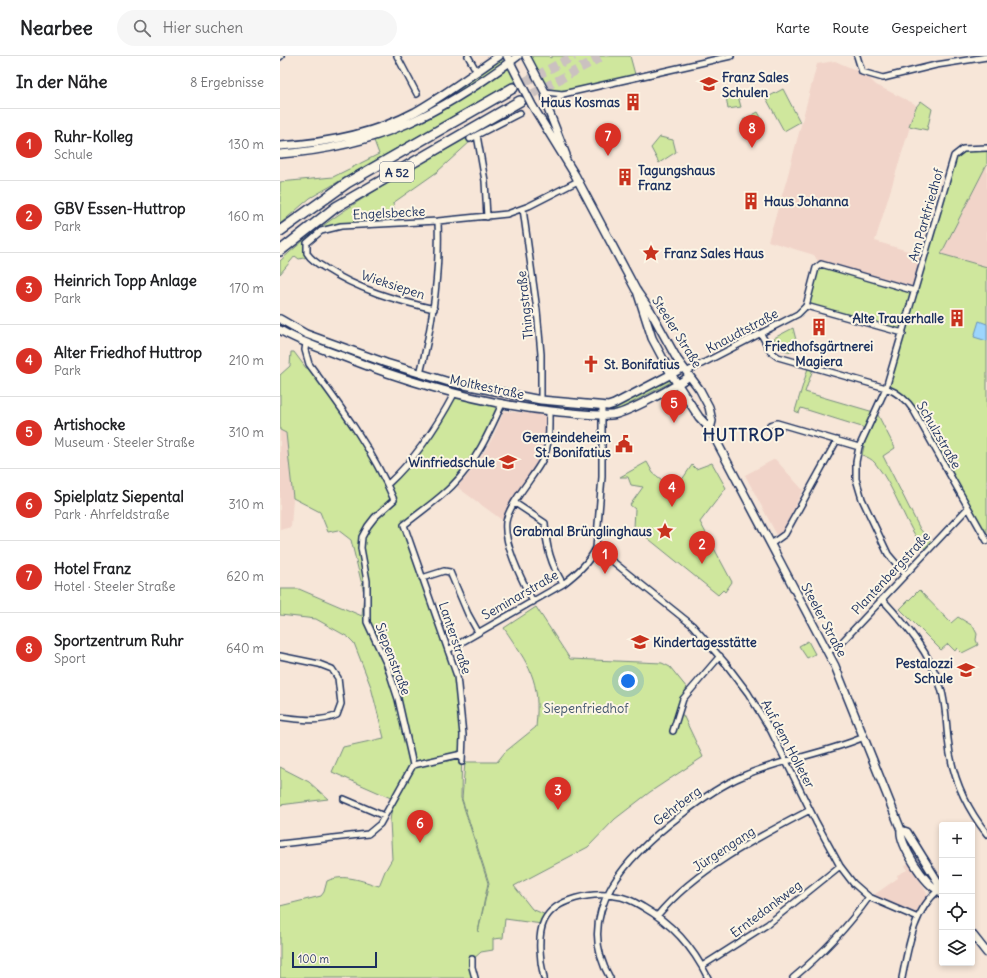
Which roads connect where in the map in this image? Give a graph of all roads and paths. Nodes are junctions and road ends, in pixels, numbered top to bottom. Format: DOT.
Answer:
graph roads {
  1 [pos="397,56"];
  2 [pos="468,56"];
  3 [pos="499,56"];
  4 [pos="518,56"];
  5 [pos="526,56"];
  6 [pos="732,56"];
  7 [pos="857,56"];
  8 [pos="987,57"];
  9 [pos="509,59"];
  10 [pos="476,72"];
  11 [pos="454,87"];
  12 [pos="513,88"];
  13 [pos="544,92"];
  14 [pos="418,94"];
  15 [pos="563,94"];
  16 [pos="459,96"];
  17 [pos="520,101"];
  18 [pos="548,110"];
  19 [pos="520,113"];
  20 [pos="477,135"];
  21 [pos="470,139"];
  22 [pos="280,146"];
  23 [pos="987,148"];
  24 [pos="280,154"];
  25 [pos="576,178"];
  26 [pos="523,209"];
  27 [pos="487,217"];
  28 [pos="438,221"];
  29 [pos="280,231"];
  30 [pos="280,251"];
  31 [pos="306,253"];
  32 [pos="637,291"];
  33 [pos="915,291"];
  34 [pos="806,306"];
  35 [pos="434,309"];
  36 [pos="280,319"];
  37 [pos="280,330"];
  38 [pos="903,333"];
  39 [pos="761,334"];
  40 [pos="306,343"];
  41 [pos="686,372"];
  42 [pos="420,374"];
  43 [pos="670,374"];
  44 [pos="676,384"];
  45 [pos="886,388"];
  46 [pos="454,394"];
  47 [pos="541,400"];
  48 [pos="502,404"];
  49 [pos="602,406"];
  50 [pos="549,411"];
  51 [pos="602,415"];
  52 [pos="770,425"];
  53 [pos="710,429"];
  54 [pos="837,440"];
  55 [pos="860,447"];
  56 [pos="388,484"];
  57 [pos="514,504"];
  58 [pos="968,508"];
  59 [pos="987,541"];
  60 [pos="771,544"];
  61 [pos="596,548"];
  62 [pos="905,574"];
  63 [pos="422,578"];
  64 [pos="563,584"];
  65 [pos="882,599"];
  66 [pos="533,602"];
  67 [pos="478,632"];
  68 [pos="448,650"];
  69 [pos="828,652"];
  70 [pos="280,656"];
  71 [pos="720,656"];
  72 [pos="280,717"];
  73 [pos="673,731"];
  74 [pos="864,737"];
  75 [pos="462,754"];
  76 [pos="786,761"];
  77 [pos="462,762"];
  78 [pos="413,765"];
  79 [pos="344,799"];
  80 [pos="810,810"];
  81 [pos="384,816"];
  82 [pos="987,834"];
  83 [pos="280,844"];
  84 [pos="840,866"];
  85 [pos="939,891"];
  86 [pos="939,893"];
  87 [pos="607,896"];
  88 [pos="869,897"];
  89 [pos="657,916"];
  90 [pos="918,918"];
  91 [pos="975,938"];
  92 [pos="987,953"];
  93 [pos="472,959"];
  94 [pos="702,966"];
  95 [pos="475,978"];
  96 [pos="544,978"];
  97 [pos="610,978"];
  98 [pos="708,978"];
  99 [pos="793,978"];
  100 [pos="902,978"];
  1 -- 14 [label="street"];
  2 -- 10 [label="street"];
  3 -- 10 [label="main road"];
  4 -- 9 [label="main road"];
  5 -- 13 [label="main road, Steeler Straße"];
  6 -- 15 [label="street"];
  7 -- 8 [label="street"];
  9 -- 16 [label="main road"];
  9 -- 25 [label="main road, Steeler Straße"];
  10 -- 11 [label="main road"];
  11 -- 16 [label="street"];
  11 -- 22 [label="main road"];
  12 -- 29 [label="highway, A 52"];
  13 -- 15 [label="street"];
  13 -- 18 [label="main road, Steeler Straße"];
  15 -- 18 [label="street"];
  16 -- 24 [label="main road"];
  17 -- 30 [label="highway, A 52"];
  18 -- 25 [label="main road, Steeler Straße"];
  19 -- 20 [label="street"];
  20 -- 21 [label="street"];
  20 -- 27 [label="street"];
  23 -- 33 [label="street, Am Parkfriedhof"];
  25 -- 26 [label="street, Engelsbecke"];
  25 -- 32 [label="main road, Steeler Straße"];
  26 -- 27 [label="street, Engelsbecke"];
  26 -- 47 [label="street, Thingstraße"];
  27 -- 28 [label="street, Engelsbecke"];
  28 -- 31 [label="street, Engelsbecke"];
  28 -- 35 [label="street"];
  31 -- 35 [label="street, Wieksiepen"];
  32 -- 41 [label="main road, Steeler Straße"];
  32 -- 43 [label="main road, Steeler Straße"];
  33 -- 34 [label="street"];
  33 -- 38 [label="street, Am Parkfriedhof"];
  34 -- 38 [label="street"];
  34 -- 39 [label="street, Knaudtstraße"];
  35 -- 42 [label="street"];
  36 -- 42 [label="main road, Moltkestraße"];
  37 -- 40 [label="main road, Moltkestraße"];
  38 -- 45 [label="street, Am Parkfriedhof"];
  39 -- 41 [label="street, Knaudtstraße"];
  39 -- 45 [label="street, Schulzstraße"];
  40 -- 46 [label="main road, Moltkestraße"];
  40 -- 56 [label="street"];
  41 -- 43 [label="main road, Moltkestraße"];
  41 -- 44 [label="main road, Moltkestraße"];
  41 -- 53 [label="main road, Steeler Straße"];
  42 -- 47 [label="main road, Moltkestraße"];
  43 -- 44 [label="main road, Steeler Straße"];
  43 -- 49 [label="main road, Moltkestraße"];
  44 -- 51 [label="main road, Moltkestraße"];
  44 -- 53 [label="main road, Steeler Straße"];
  45 -- 55 [label="street, Am Parkfriedhof"];
  45 -- 58 [label="street, Schulzstraße"];
  46 -- 48 [label="main road, Moltkestraße"];
  46 -- 56 [label="street"];
  47 -- 49 [label="main road, Moltkestraße"];
  48 -- 50 [label="main road, Moltkestraße"];
  48 -- 63 [label="street, Lanterstraße"];
  49 -- 51 [label="street"];
  50 -- 51 [label="main road, Moltkestraße"];
  50 -- 57 [label="street"];
  51 -- 61 [label="street"];
  52 -- 54 [label="street"];
  53 -- 60 [label="main road, Steeler Straße"];
  54 -- 55 [label="street"];
  54 -- 60 [label="street"];
  55 -- 62 [label="street, Am Parkfriedhof"];
  56 -- 78 [label="street, Siepenstraße"];
  57 -- 64 [label="street"];
  57 -- 66 [label="street"];
  58 -- 59 [label="street, Schulzstraße"];
  58 -- 62 [label="street, Plantenbergstraße"];
  60 -- 69 [label="main road, Steeler Straße"];
  61 -- 64 [label="street, Seminarstraße"];
  61 -- 71 [label="street, Auf dem Holleter"];
  62 -- 65 [label="street, Plantenbergstraße"];
  63 -- 67 [label="street"];
  63 -- 68 [label="street, Lanterstraße"];
  64 -- 66 [label="street, Seminarstraße"];
  65 -- 69 [label="street, Plantenbergstraße"];
  65 -- 82 [label="street"];
  66 -- 67 [label="street, Seminarstraße"];
  67 -- 68 [label="street, Seminarstraße"];
  68 -- 75 [label="street, Lanterstraße"];
  69 -- 74 [label="main road, Steeler Straße"];
  70 -- 72 [label="street"];
  71 -- 73 [label="street"];
  71 -- 76 [label="street, Auf dem Holleter"];
  74 -- 76 [label="street, Gehrberg"];
  74 -- 85 [label="main road, Steeler Straße"];
  75 -- 77 [label="street, Lanterstraße"];
  75 -- 78 [label="street"];
  76 -- 80 [label="street, Auf dem Holleter"];
  76 -- 87 [label="street, Gehrberg"];
  78 -- 81 [label="street"];
  79 -- 81 [label="street"];
  80 -- 84 [label="street, Auf dem Holleter"];
  80 -- 89 [label="street, Jürgengang"];
  81 -- 83 [label="street"];
  84 -- 88 [label="street, Auf dem Holleter"];
  84 -- 94 [label="street, Erntedankweg"];
  86 -- 90 [label="street"];
  87 -- 89 [label="street"];
  87 -- 96 [label="street"];
  87 -- 97 [label="street, Gehrberg"];
  88 -- 90 [label="street, Auf dem Holleter"];
  88 -- 99 [label="street"];
  89 -- 94 [label="street"];
  90 -- 100 [label="street"];
  91 -- 92 [label="main road"];
  93 -- 95 [label="street"];
  94 -- 98 [label="street"];
}
